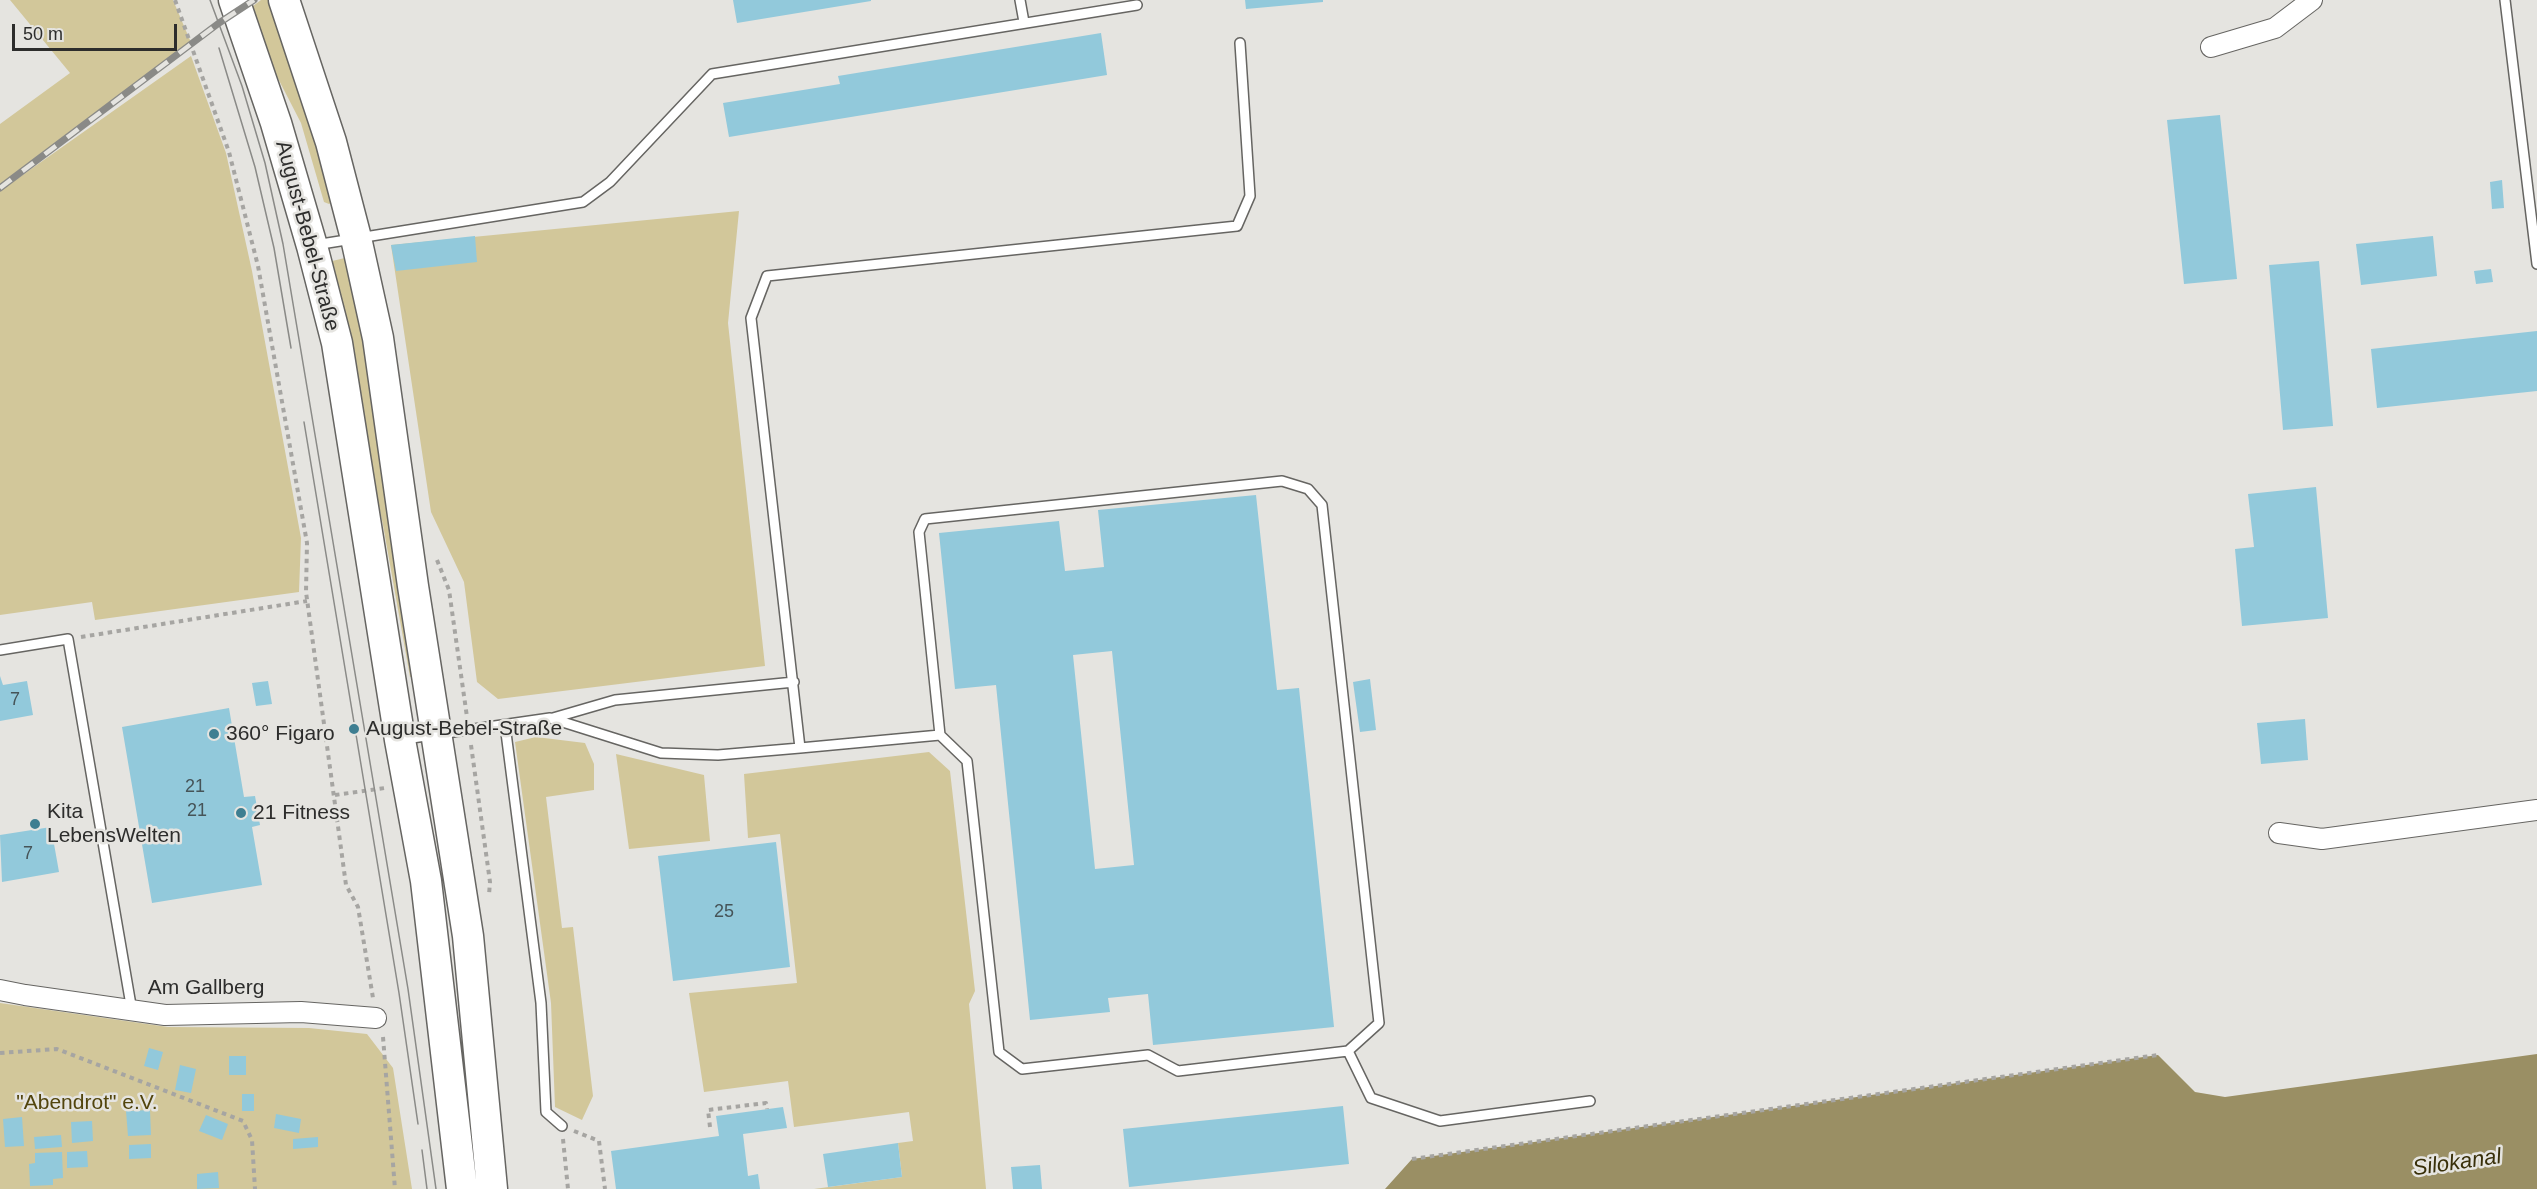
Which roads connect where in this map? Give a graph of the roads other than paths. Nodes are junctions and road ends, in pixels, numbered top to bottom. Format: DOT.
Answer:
graph roads {
  1 [pos="234,0"];
  2 [pos="284,0"];
  3 [pos="1020,0"];
  4 [pos="2312,0"];
  5 [pos="2505,0"];
  6 [pos="1137,5"];
  7 [pos="1024,22"];
  8 [pos="1240,43"];
  9 [pos="2211,47"];
  10 [pos="356,238"];
  11 [pos="312,246"];
  12 [pos="2537,264"];
  13 [pos="0,650"];
  14 [pos="794,682"];
  15 [pos="550,718"];
  16 [pos="505,725"];
  17 [pos="438,735"];
  18 [pos="940,735"];
  19 [pos="400,740"];
  20 [pos="800,748"];
  21 [pos="2537,810"];
  22 [pos="2279,833"];
  23 [pos="0,990"];
  24 [pos="132,1011"];
  25 [pos="376,1018"];
  26 [pos="1348,1051"];
  27 [pos="1590,1101"];
  28 [pos="562,1126"];
  29 [pos="462,1189"];
  30 [pos="492,1189"];
  1 -- 11 [label="main road, August-Bebel-Straße"];
  2 -- 10 [label="main road, August-Bebel-Straße"];
  3 -- 7 [label="lane"];
  4 -- 9 [label="street"];
  5 -- 12 [label="lane"];
  6 -- 7 [label="lane"];
  7 -- 10 [label="lane"];
  8 -- 14 [label="lane"];
  10 -- 11 [label="lane"];
  10 -- 17 [label="main road, August-Bebel-Straße"];
  11 -- 19 [label="main road, August-Bebel-Straße"];
  13 -- 24 [label="lane"];
  14 -- 15 [label="lane"];
  14 -- 20 [label="lane"];
  15 -- 16 [label="lane"];
  15 -- 20 [label="lane"];
  16 -- 17 [label="lane"];
  16 -- 28 [label="lane"];
  17 -- 19 [label="lane"];
  17 -- 30 [label="main road, August-Bebel-Straße"];
  18 -- 20 [label="lane"];
  18 -- 26 [label="lane"];
  18 -- 26 [label="lane"];
  19 -- 29 [label="main road, August-Bebel-Straße"];
  21 -- 22 [label="street"];
  23 -- 24 [label="street, Am Gallberg"];
  24 -- 25 [label="street, Am Gallberg"];
  26 -- 27 [label="lane"];
}
